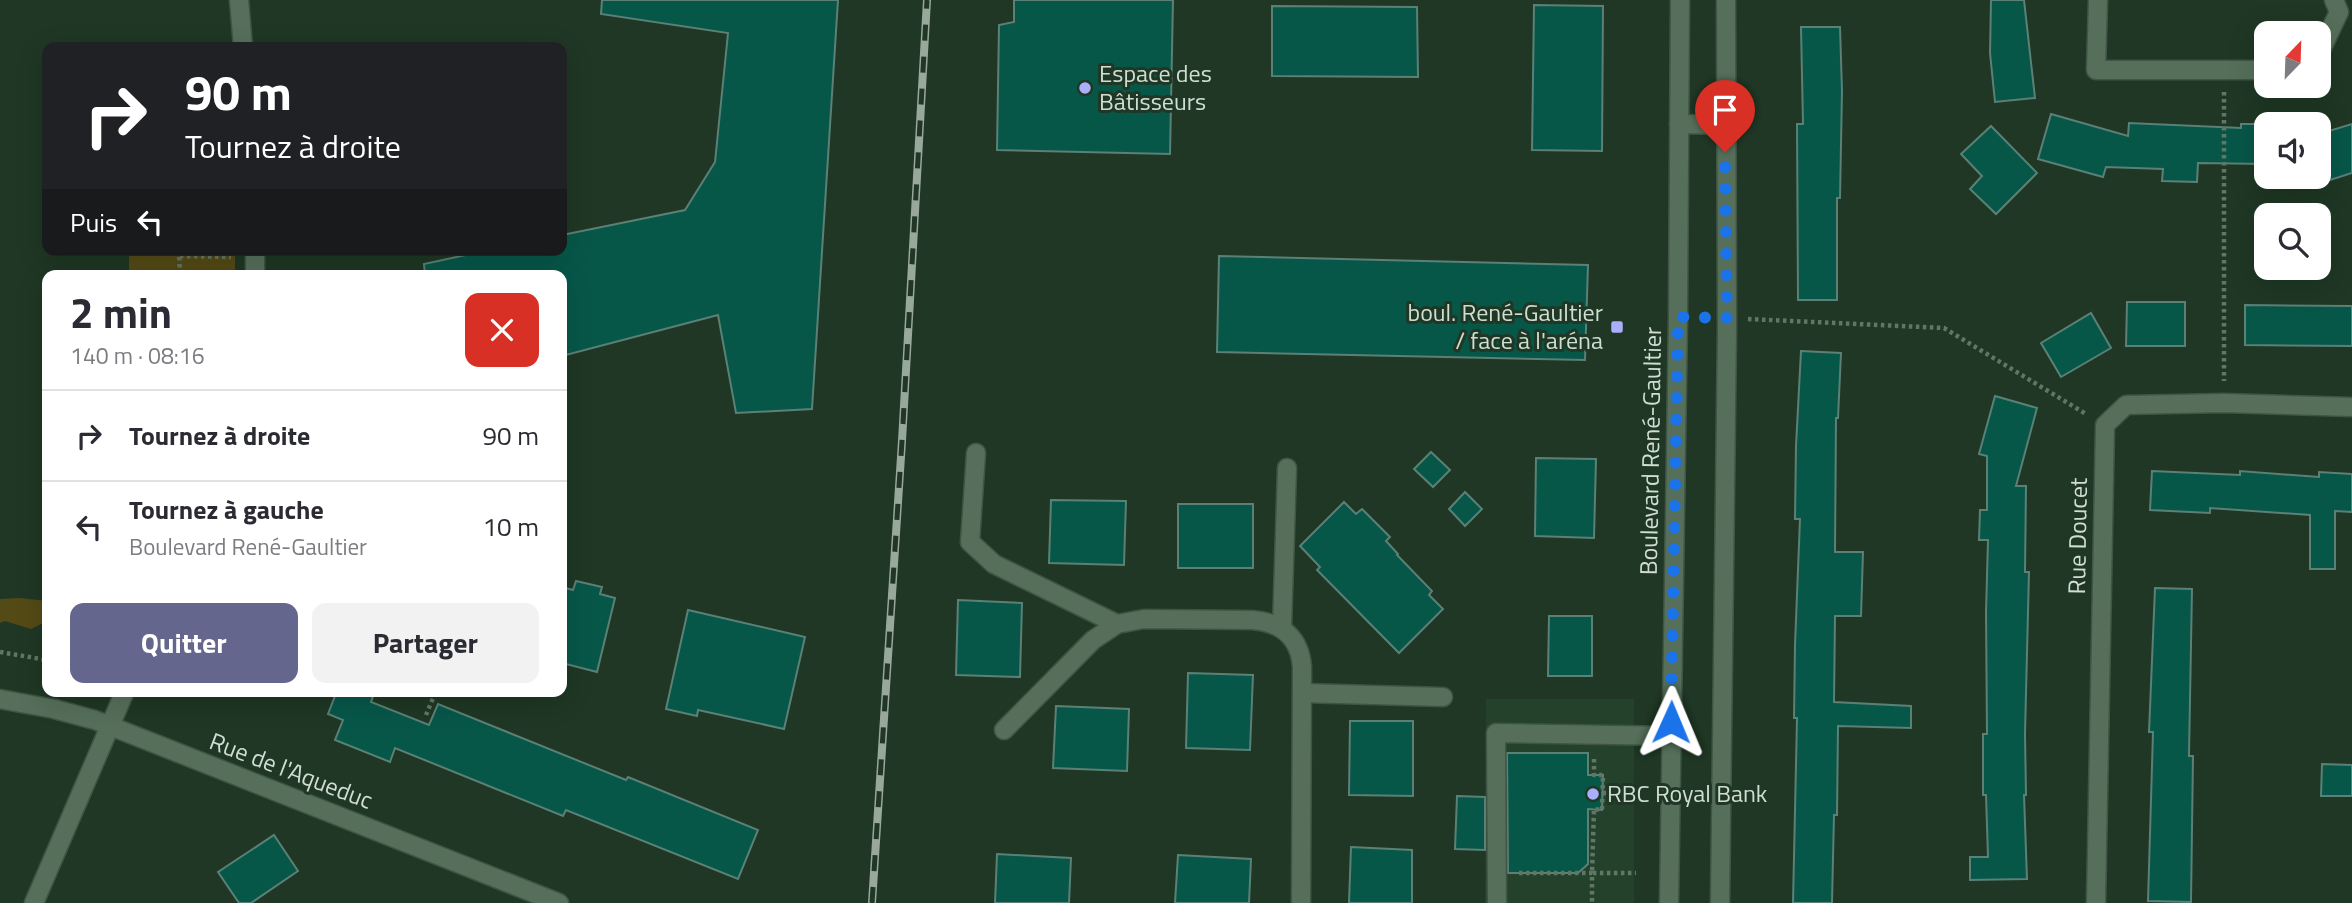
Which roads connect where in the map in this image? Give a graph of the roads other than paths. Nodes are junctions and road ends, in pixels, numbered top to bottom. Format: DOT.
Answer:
graph roads {
  1 [pos="239,0"];
  2 [pos="1680,0"];
  3 [pos="1726,0"];
  4 [pos="2098,0"];
  5 [pos="2334,0"];
  6 [pos="2331,29"];
  7 [pos="243,42"];
  8 [pos="2254,69"];
  9 [pos="1679,124"];
  10 [pos="1725,125"];
  11 [pos="2352,407"];
  12 [pos="976,453"];
  13 [pos="1287,468"];
  14 [pos="1117,624"];
  15 [pos="1282,628"];
  16 [pos="1303,693"];
  17 [pos="122,697"];
  18 [pos="1443,697"];
  19 [pos="0,699"];
  20 [pos="109,726"];
  21 [pos="1004,730"];
  22 [pos="1671,736"];
  23 [pos="34,903"];
  24 [pos="559,903"];
  25 [pos="1301,903"];
  26 [pos="1497,903"];
  27 [pos="1669,903"];
  28 [pos="1720,903"];
  29 [pos="2096,903"];
  1 -- 7 [label="street"];
  2 -- 9 [label="street, Boulevard René-Gaultier"];
  3 -- 10 [label="street"];
  4 -- 8 [label="street"];
  5 -- 6 [label="street"];
  9 -- 10 [label="street"];
  9 -- 22 [label="street, Boulevard René-Gaultier"];
  10 -- 28 [label="street"];
  11 -- 29 [label="street, Rue Doucet"];
  12 -- 14 [label="street"];
  13 -- 15 [label="street"];
  14 -- 15 [label="street"];
  14 -- 21 [label="street"];
  15 -- 16 [label="street"];
  16 -- 18 [label="street"];
  16 -- 25 [label="street"];
  17 -- 20 [label="street"];
  19 -- 20 [label="street, Rue de l'Aqueduc"];
  20 -- 23 [label="street"];
  20 -- 24 [label="street, Rue de l'Aqueduc"];
  22 -- 26 [label="street"];
  22 -- 27 [label="street, Boulevard René-Gaultier"];
}
